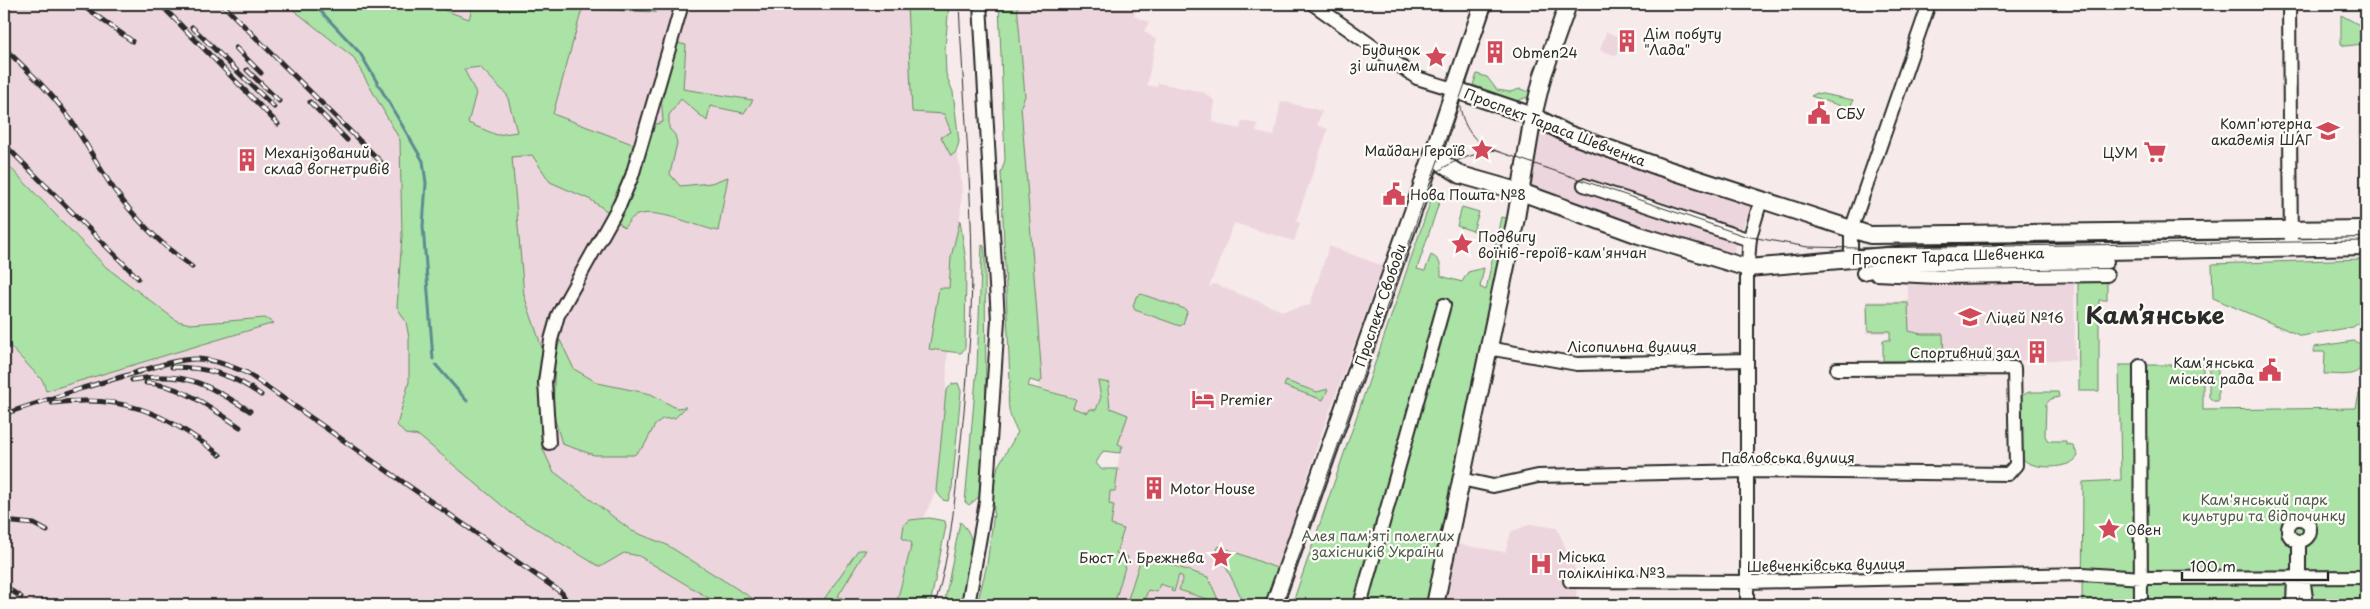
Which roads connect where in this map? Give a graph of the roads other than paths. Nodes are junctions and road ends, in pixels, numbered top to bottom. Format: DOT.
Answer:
graph roads {
  1 [pos="682,4"];
  2 [pos="980,4"];
  3 [pos="1313,4"];
  4 [pos="1483,4"];
  5 [pos="1568,4"];
  6 [pos="1929,4"];
  7 [pos="2289,4"];
  8 [pos="1453,89"];
  9 [pos="1532,116"];
  10 [pos="1433,152"];
  11 [pos="1584,185"];
  12 [pos="1520,192"];
  13 [pos="1761,200"];
  14 [pos="2366,229"];
  15 [pos="1851,230"];
  16 [pos="2291,230"];
  17 [pos="1750,240"];
  18 [pos="2366,246"];
  19 [pos="2292,249"];
  20 [pos="1851,259"];
  21 [pos="1748,268"];
  22 [pos="2107,268"];
  23 [pos="1444,305"];
  24 [pos="1488,348"];
  25 [pos="1747,360"];
  26 [pos="2140,366"];
  27 [pos="1837,369"];
  28 [pos="549,443"];
  29 [pos="1746,471"];
  30 [pos="1461,480"];
  31 [pos="2299,541"];
  32 [pos="2366,576"];
  33 [pos="2299,577"];
  34 [pos="2142,578"];
  35 [pos="1570,581"];
  36 [pos="1747,582"];
  37 [pos="968,605"];
  38 [pos="1274,605"];
  39 [pos="1360,605"];
  40 [pos="1435,605"];
  41 [pos="1747,605"];
  42 [pos="2142,605"];
  43 [pos="2293,605"];
  44 [pos="2306,605"];
  1 -- 28 [label="street"];
  2 -- 37 [label="street"];
  3 -- 8 [label="street"];
  4 -- 8 [label="main road, Проспект Свободи"];
  5 -- 9 [label="main road"];
  6 -- 15 [label="street"];
  7 -- 16 [label="street"];
  8 -- 9 [label="main road, Проспект Тараса Шевченка"];
  8 -- 10 [label="main road, Проспект Свободи"];
  9 -- 12 [label="main road"];
  9 -- 13 [label="main road, Проспект Тараса Шевченка"];
  10 -- 12 [label="main road, Проспект Тараса Шевченка"];
  10 -- 38 [label="main road, Проспект Свободи"];
  11 -- 17 [label="street"];
  12 -- 21 [label="main road, Проспект Тараса Шевченка"];
  12 -- 24 [label="main road"];
  13 -- 15 [label="main road, Проспект Тараса Шевченка"];
  13 -- 17 [label="street"];
  14 -- 16 [label="main road, Проспект Тараса Шевченка"];
  15 -- 16 [label="main road, Проспект Тараса Шевченка"];
  15 -- 20 [label="street"];
  16 -- 19 [label="street"];
  17 -- 21 [label="street"];
  18 -- 19 [label="main road, Проспект Тараса Шевченка"];
  19 -- 20 [label="main road, Проспект Тараса Шевченка"];
  20 -- 21 [label="main road, Проспект Тараса Шевченка"];
  21 -- 25 [label="street"];
  22 -- 22 [label="street"];
  23 -- 39 [label="street"];
  24 -- 25 [label="street, Лісопильна вулиця"];
  24 -- 30 [label="main road"];
  25 -- 29 [label="street"];
  26 -- 34 [label="street"];
  27 -- 29 [label="street, Павловська вулиця"];
  29 -- 30 [label="street, Павловська вулиця"];
  29 -- 36 [label="street"];
  30 -- 40 [label="main road"];
  31 -- 33 [label="street"];
  32 -- 33 [label="street, Шевченківська вулиця"];
  33 -- 34 [label="street, Шевченківська вулиця"];
  33 -- 43 [label="street"];
  33 -- 44 [label="street"];
  34 -- 36 [label="street, Шевченківська вулиця"];
  34 -- 42 [label="street"];
  35 -- 36 [label="street, Шевченківська вулиця"];
  36 -- 41 [label="street"];
}
